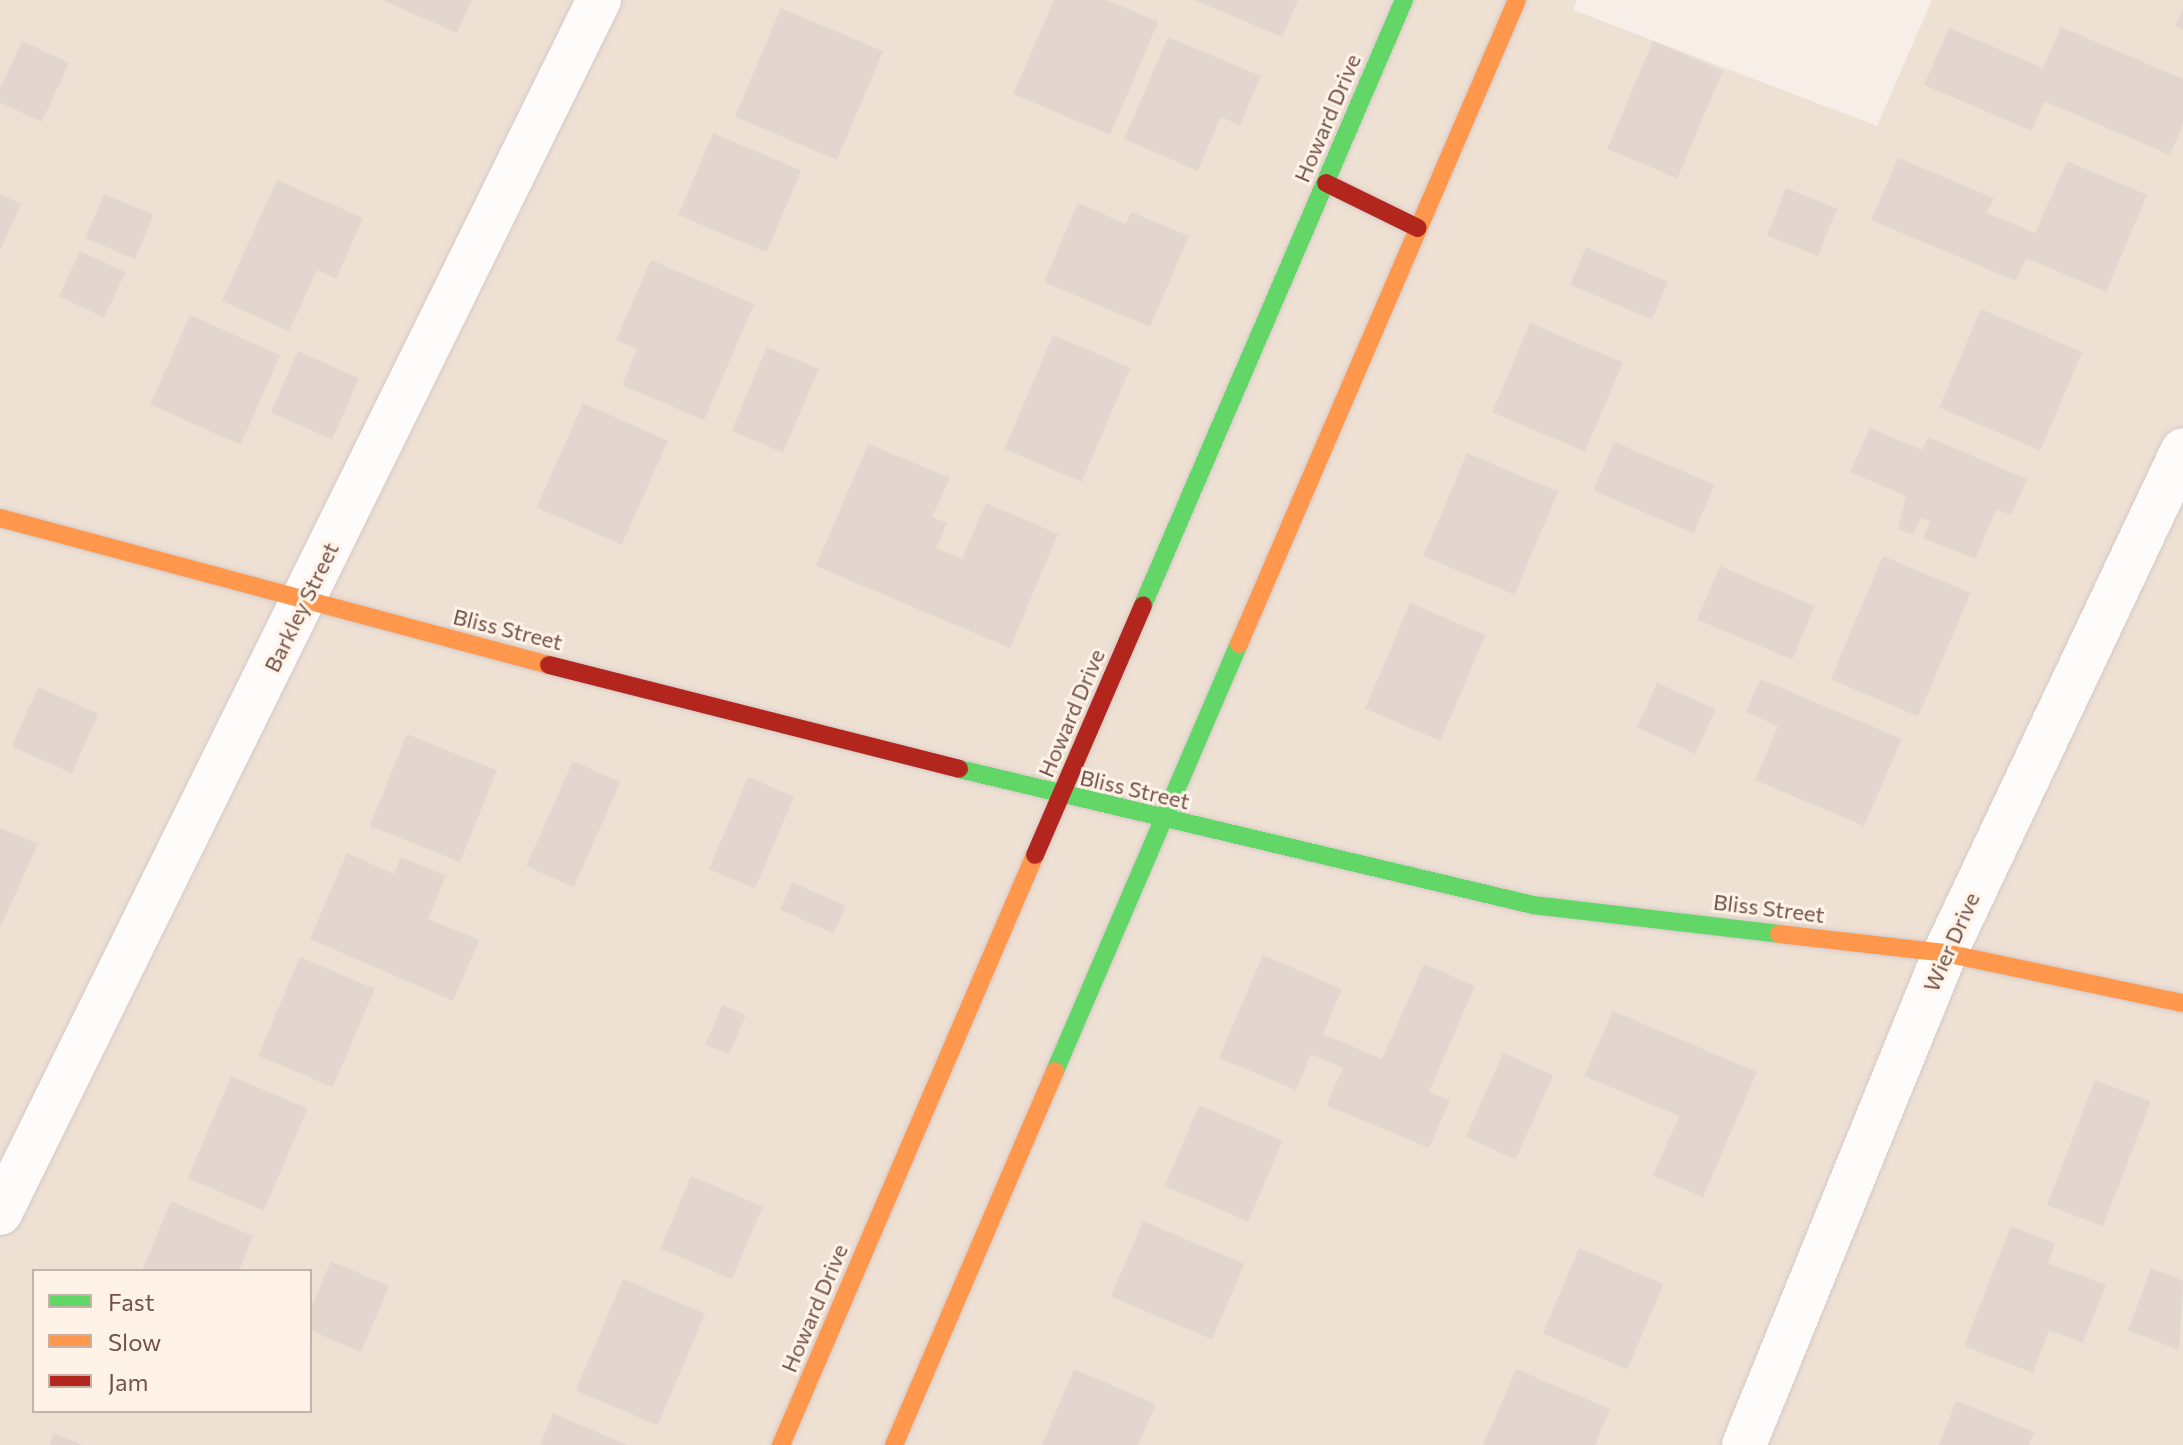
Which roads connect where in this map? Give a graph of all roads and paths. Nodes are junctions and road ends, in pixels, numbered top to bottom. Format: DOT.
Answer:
graph roads {
  1 [pos="599,0"];
  2 [pos="1404,0"];
  3 [pos="1517,0"];
  4 [pos="1326,183"];
  5 [pos="1418,228"];
  6 [pos="2183,450"];
  7 [pos="0,518"];
  8 [pos="304,602"];
  9 [pos="1061,796"];
  10 [pos="1164,821"];
  11 [pos="1945,953"];
  12 [pos="2183,1003"];
  13 [pos="0,1213"];
  14 [pos="781,1445"];
  15 [pos="894,1445"];
  16 [pos="1744,1445"];
  1 -- 8 [label="street, Barkley Street"];
  2 -- 4 [label="main road, Howard Drive"];
  3 -- 5 [label="main road"];
  4 -- 5 [label="main road"];
  4 -- 9 [label="main road, Howard Drive"];
  5 -- 10 [label="main road"];
  6 -- 11 [label="street, Wier Drive"];
  7 -- 8 [label="main road, Bliss Street"];
  8 -- 9 [label="main road, Bliss Street"];
  8 -- 13 [label="street, Barkley Street"];
  9 -- 10 [label="main road, Bliss Street"];
  9 -- 14 [label="main road, Howard Drive"];
  10 -- 11 [label="main road, Bliss Street"];
  10 -- 15 [label="main road"];
  11 -- 12 [label="main road, Bliss Street"];
  11 -- 16 [label="street, Wier Drive"];
}
